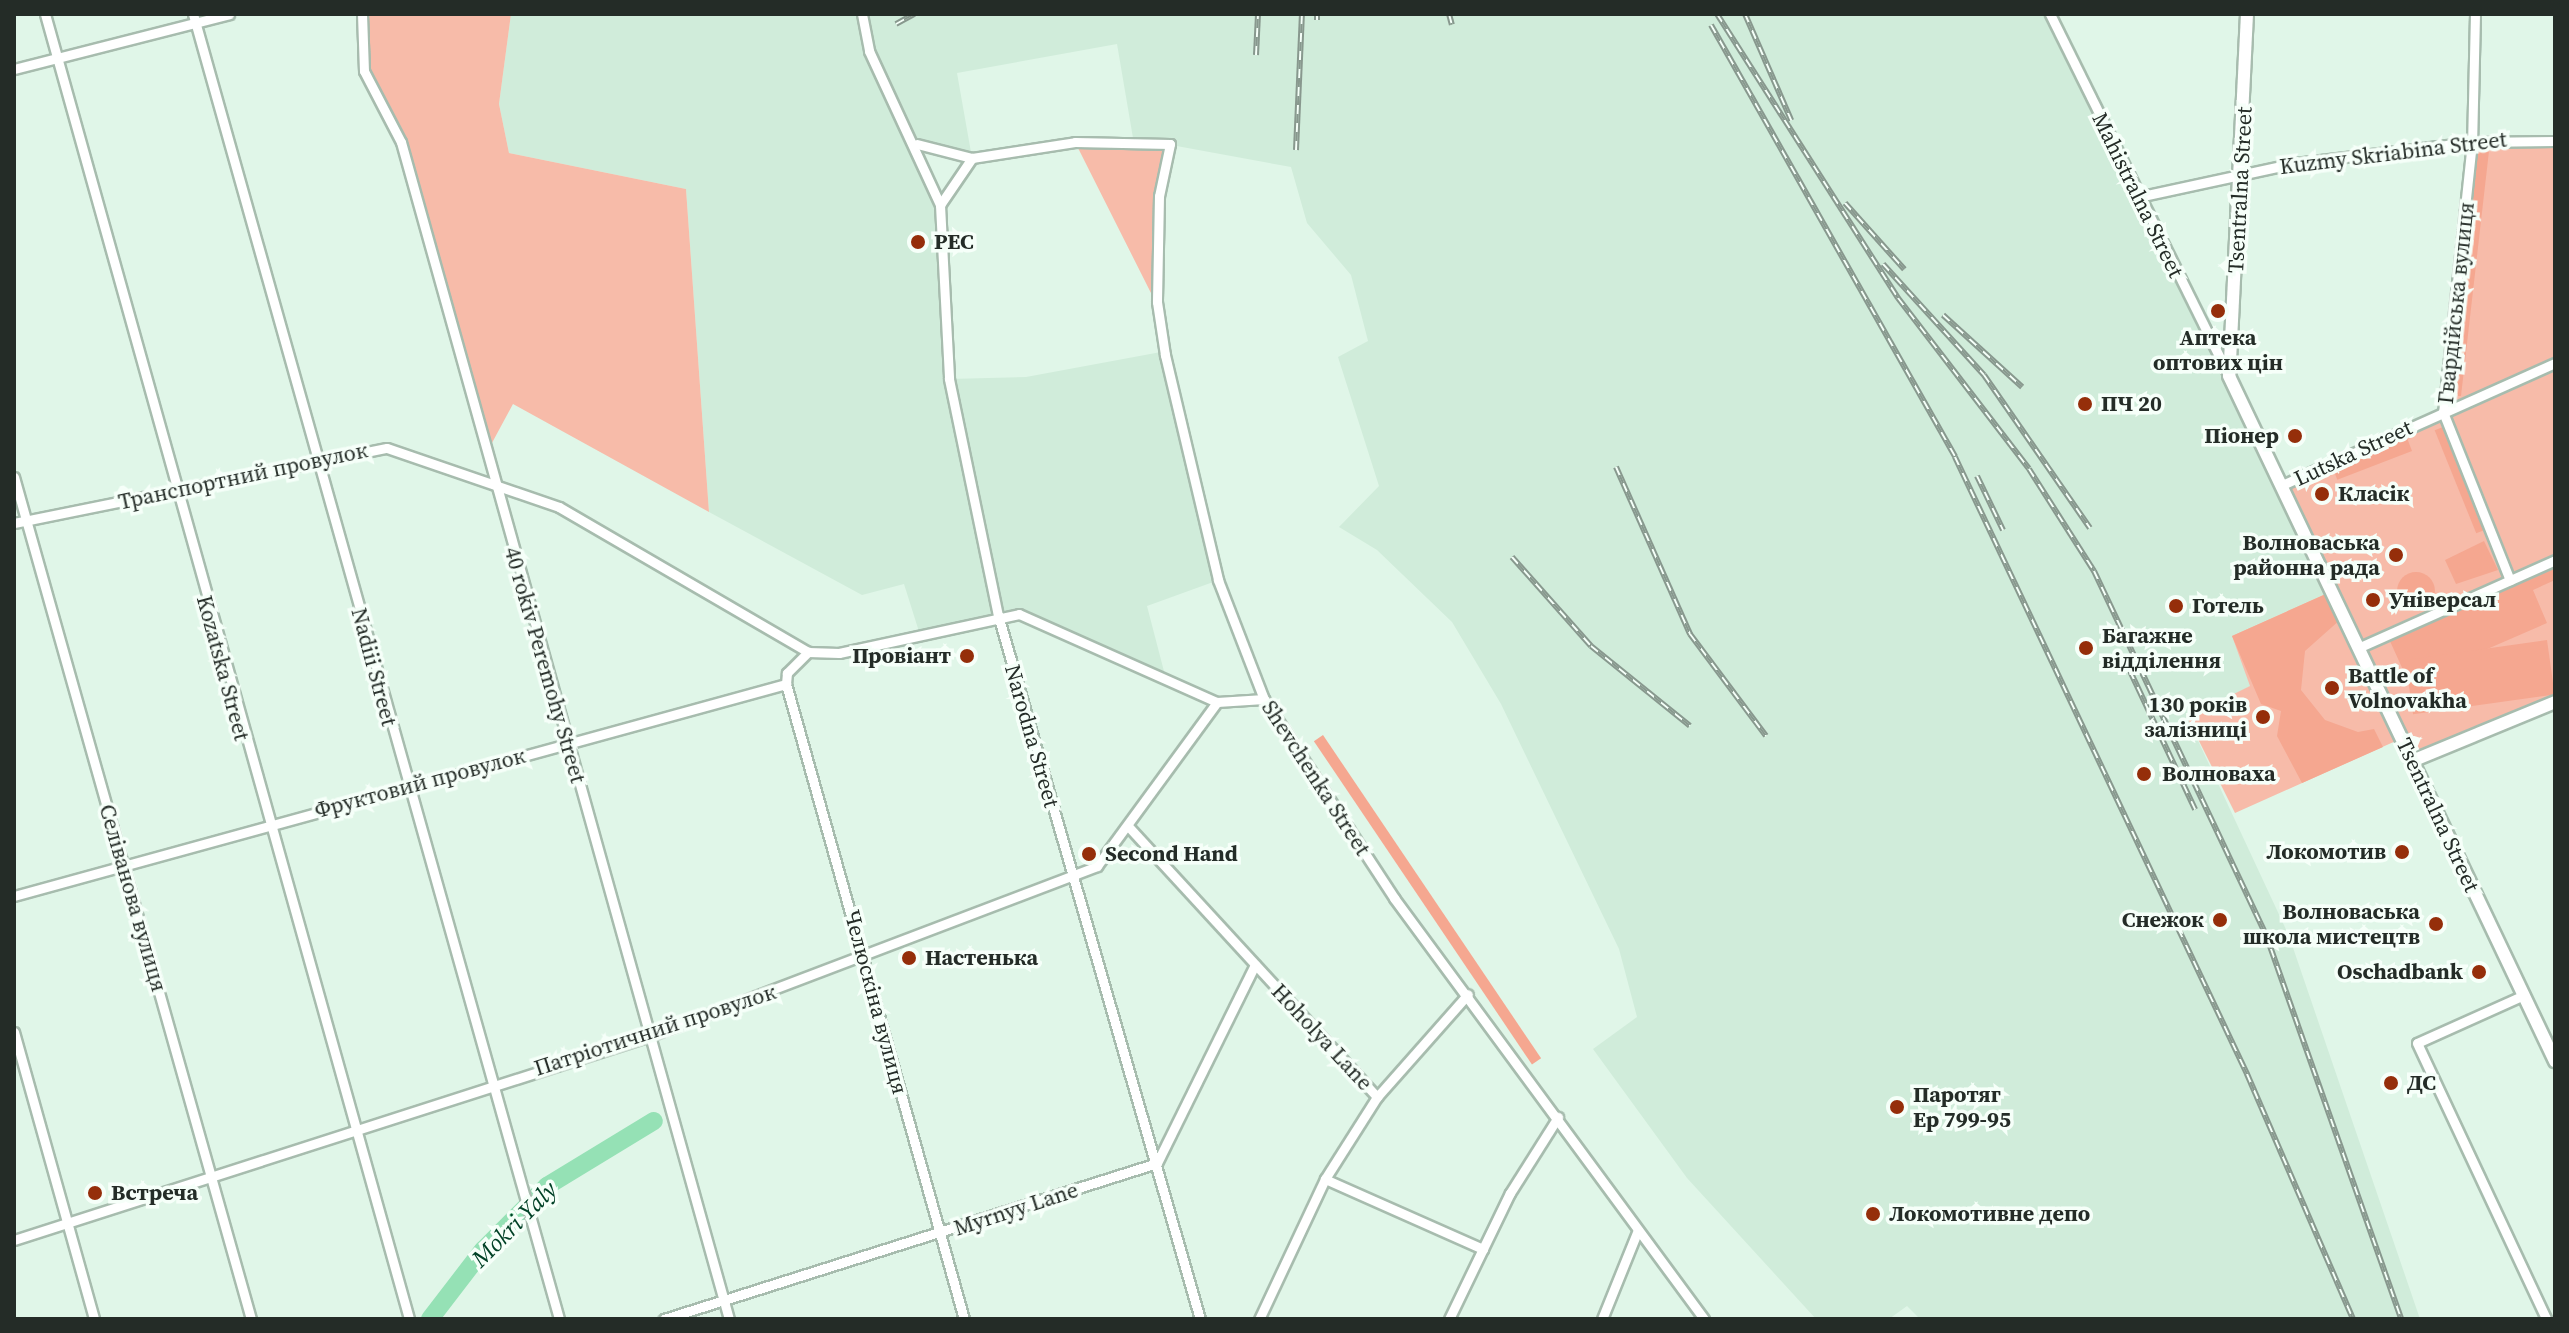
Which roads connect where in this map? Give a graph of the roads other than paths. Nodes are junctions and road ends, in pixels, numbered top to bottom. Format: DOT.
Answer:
graph roads {
  1 [pos="45,14"];
  2 [pos="229,14"];
  3 [pos="362,14"];
  4 [pos="862,14"];
  5 [pos="2050,14"];
  6 [pos="2247,14"];
  7 [pos="2475,14"];
  8 [pos="194,19"];
  9 [pos="57,56"];
  10 [pos="14,69"];
  11 [pos="2555,141"];
  12 [pos="2472,142"];
  13 [pos="917,144"];
  14 [pos="972,158"];
  15 [pos="2241,173"];
  16 [pos="2138,197"];
  17 [pos="940,205"];
  18 [pos="2555,363"];
  19 [pos="2229,376"];
  20 [pos="2443,412"];
  21 [pos="318,461"];
  22 [pos="14,477"];
  23 [pos="494,485"];
  24 [pos="2282,485"];
  25 [pos="174,490"];
  26 [pos="27,520"];
  27 [pos="14,523"];
  28 [pos="2555,560"];
  29 [pos="2510,580"];
  30 [pos="998,615"];
  31 [pos="2360,647"];
  32 [pos="808,652"];
  33 [pos="786,684"];
  34 [pos="1264,699"];
  35 [pos="1217,702"];
  36 [pos="2555,702"];
  37 [pos="568,745"];
  38 [pos="2412,761"];
  39 [pos="405,785"];
  40 [pos="266,825"];
  41 [pos="1128,826"];
  42 [pos="123,866"];
  43 [pos="1073,876"];
  44 [pos="14,896"];
  45 [pos="864,958"];
  46 [pos="1255,965"];
  47 [pos="1468,994"];
  48 [pos="2524,995"];
  49 [pos="14,1032"];
  50 [pos="650,1036"];
  51 [pos="2555,1061"];
  52 [pos="495,1083"];
  53 [pos="1377,1097"];
  54 [pos="1558,1117"];
  55 [pos="359,1128"];
  56 [pos="1157,1163"];
  57 [pos="212,1175"];
  58 [pos="1325,1179"];
  59 [pos="68,1222"];
  60 [pos="1638,1230"];
  61 [pos="940,1233"];
  62 [pos="14,1240"];
  63 [pos="1483,1249"];
  64 [pos="723,1300"];
  65 [pos="94,1319"];
  66 [pos="251,1319"];
  67 [pos="409,1319"];
  68 [pos="559,1319"];
  69 [pos="664,1319"];
  70 [pos="729,1319"];
  71 [pos="964,1319"];
  72 [pos="1200,1319"];
  73 [pos="1259,1319"];
  74 [pos="1449,1319"];
  75 [pos="1602,1319"];
  76 [pos="1704,1319"];
  77 [pos="2546,1319"];
  1 -- 9 [label="street, Kozatska Street"];
  2 -- 8 [label="street"];
  3 -- 23 [label="street, 40 rokiv Peremohy Street"];
  4 -- 13 [label="street, Narodna Street"];
  5 -- 16 [label="street, Mahistralna Street"];
  6 -- 15 [label="main road, Tsentralna Street"];
  7 -- 12 [label="street, Гвардійська вулиця"];
  8 -- 9 [label="street"];
  8 -- 21 [label="street, Nadiii Street"];
  9 -- 10 [label="street"];
  9 -- 25 [label="street, Kozatska Street"];
  11 -- 12 [label="street, Kuzmy Skriabina Street"];
  12 -- 15 [label="street, Kuzmy Skriabina Street"];
  12 -- 20 [label="street, Гвардійська вулиця"];
  13 -- 14 [label="street"];
  13 -- 17 [label="street, Narodna Street"];
  14 -- 17 [label="street"];
  14 -- 34 [label="street, Shevchenka Street"];
  15 -- 16 [label="street, Kuzmy Skriabina Street"];
  15 -- 19 [label="main road, Tsentralna Street"];
  16 -- 19 [label="street, Mahistralna Street"];
  17 -- 30 [label="street, Narodna Street"];
  18 -- 20 [label="street, Lutska Street"];
  19 -- 24 [label="main road, Tsentralna Street"];
  20 -- 24 [label="street, Lutska Street"];
  20 -- 29 [label="street, Гвардійська вулиця"];
  21 -- 23 [label="street, Транспортний провулок"];
  21 -- 25 [label="street, Транспортний провулок"];
  21 -- 39 [label="street, Nadiii Street"];
  22 -- 26 [label="street, Селіванова вулиця"];
  23 -- 32 [label="street, Транспортний провулок"];
  23 -- 37 [label="street, 40 rokiv Peremohy Street"];
  24 -- 31 [label="main road, Tsentralna Street"];
  25 -- 26 [label="street, Транспортний провулок"];
  25 -- 40 [label="street, Kozatska Street"];
  26 -- 27 [label="street, Транспортний провулок"];
  26 -- 42 [label="street, Селіванова вулиця"];
  28 -- 29 [label="street"];
  29 -- 31 [label="street"];
  30 -- 32 [label="street"];
  30 -- 35 [label="street"];
  30 -- 43 [label="street, Narodna Street"];
  31 -- 38 [label="main road, Tsentralna Street"];
  32 -- 33 [label="street"];
  33 -- 37 [label="street, Фруктовий провулок"];
  33 -- 45 [label="street, Челюскіна вулиця"];
  34 -- 35 [label="street"];
  34 -- 47 [label="street, Shevchenka Street"];
  35 -- 41 [label="street, Патріотичний провулок"];
  36 -- 38 [label="main road"];
  37 -- 39 [label="street, Фруктовий провулок"];
  37 -- 50 [label="street, 40 rokiv Peremohy Street"];
  38 -- 48 [label="main road, Tsentralna Street"];
  39 -- 40 [label="street, Фруктовий провулок"];
  39 -- 52 [label="street, Nadiii Street"];
  40 -- 42 [label="street, Фруктовий провулок"];
  40 -- 55 [label="street, Kozatska Street"];
  41 -- 43 [label="street, Патріотичний провулок"];
  41 -- 46 [label="street, Hoholya Lane"];
  42 -- 44 [label="street, Фруктовий провулок"];
  42 -- 57 [label="street, Селіванова вулиця"];
  43 -- 45 [label="street, Патріотичний провулок"];
  43 -- 56 [label="street, Narodna Street"];
  45 -- 50 [label="street, Патріотичний провулок"];
  45 -- 61 [label="street, Челюскіна вулиця"];
  46 -- 53 [label="street, Hoholya Lane"];
  46 -- 56 [label="street"];
  47 -- 53 [label="street"];
  47 -- 54 [label="street, Shevchenka Street"];
  48 -- 51 [label="main road, Tsentralna Street"];
  48 -- 77 [label="street"];
  49 -- 59 [label="street"];
  50 -- 52 [label="street, Патріотичний провулок"];
  50 -- 64 [label="street, 40 rokiv Peremohy Street"];
  52 -- 55 [label="street, Патріотичний провулок"];
  52 -- 68 [label="street, Nadiii Street"];
  53 -- 58 [label="street, Hoholya Lane"];
  54 -- 60 [label="street, Shevchenka Street"];
  54 -- 63 [label="street"];
  55 -- 57 [label="street, Патріотичний провулок"];
  55 -- 67 [label="street, Kozatska Street"];
  56 -- 61 [label="street, Myrnyy Lane"];
  56 -- 72 [label="street, Narodna Street"];
  57 -- 59 [label="street, Патріотичний провулок"];
  57 -- 66 [label="street, Селіванова вулиця"];
  58 -- 63 [label="street"];
  58 -- 73 [label="street, Hoholya Lane"];
  59 -- 62 [label="street, Патріотичний провулок"];
  59 -- 65 [label="street"];
  60 -- 75 [label="street"];
  60 -- 76 [label="street, Shevchenka Street"];
  61 -- 64 [label="street, Myrnyy Lane"];
  61 -- 71 [label="street, Челюскіна вулиця"];
  63 -- 74 [label="street"];
  64 -- 69 [label="street, Myrnyy Lane"];
  64 -- 70 [label="street, 40 rokiv Peremohy Street"];
}
